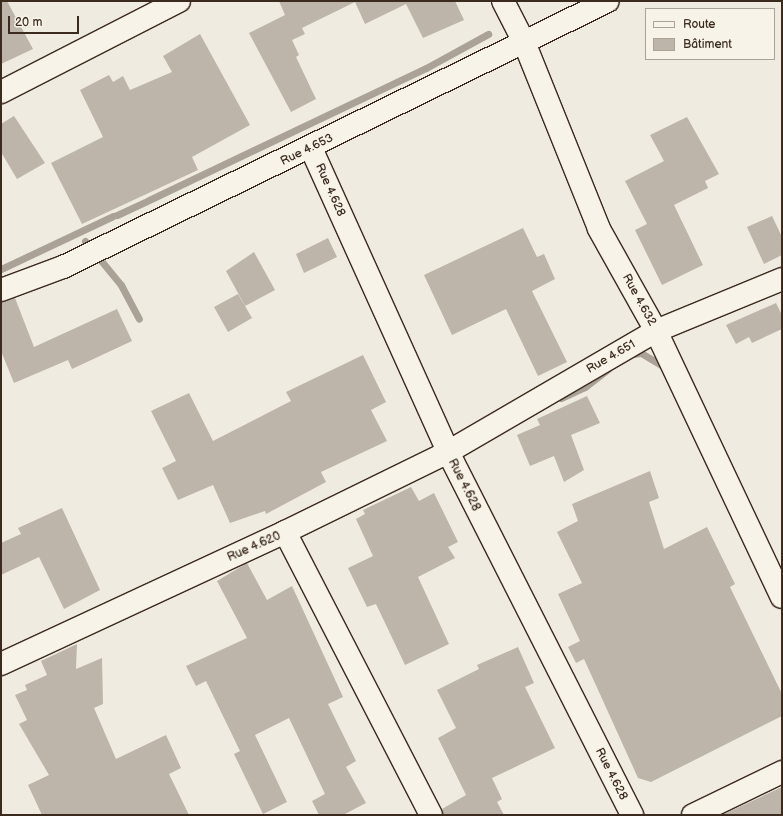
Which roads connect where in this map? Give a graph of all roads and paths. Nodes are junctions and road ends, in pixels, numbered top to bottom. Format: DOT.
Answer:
graph roads {
  1 [pos="179,1"];
  2 [pos="503,1"];
  3 [pos="608,1"];
  4 [pos="524,42"];
  5 [pos="1,92"];
  6 [pos="311,148"];
  7 [pos="782,279"];
  8 [pos="1,290"];
  9 [pos="656,331"];
  10 [pos="448,452"];
  11 [pos="285,532"];
  12 [pos="782,597"];
  13 [pos="1,664"];
  14 [pos="782,772"];
  15 [pos="431,815"];
  16 [pos="632,815"];
  17 [pos="693,815"];
  1 -- 5 [label="street"];
  2 -- 4 [label="street, Rue 4.632"];
  3 -- 4 [label="street, Rue 4.653"];
  4 -- 6 [label="street, Rue 4.653"];
  4 -- 9 [label="street, Rue 4.632"];
  6 -- 8 [label="street, Rue 4.653"];
  6 -- 10 [label="street, Rue 4.628"];
  7 -- 9 [label="street, Rue 4.651"];
  9 -- 10 [label="street, Rue 4.651"];
  9 -- 12 [label="street, Rue 4.632"];
  10 -- 11 [label="street, Rue 4.651"];
  10 -- 16 [label="street, Rue 4.628"];
  11 -- 13 [label="street, Rue 4.620"];
  11 -- 15 [label="street, Rue 4.620"];
  14 -- 17 [label="street"];
}
